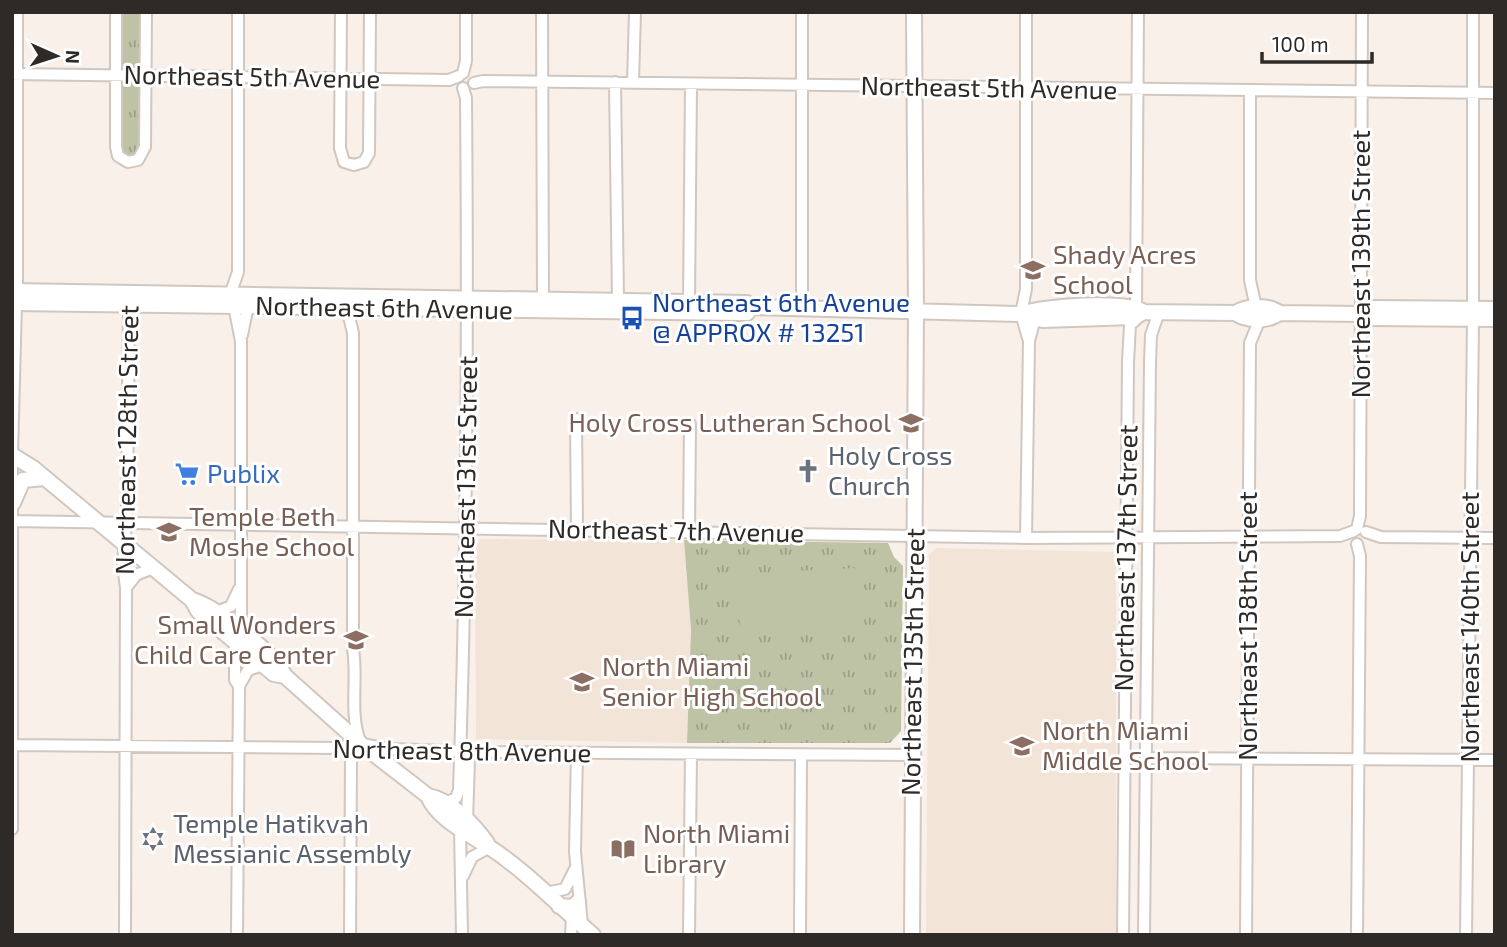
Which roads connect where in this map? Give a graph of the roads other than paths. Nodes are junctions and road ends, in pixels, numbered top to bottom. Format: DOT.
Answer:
graph roads {
  1 [pos="17,12"];
  2 [pos="116,12"];
  3 [pos="146,12"];
  4 [pos="238,12"];
  5 [pos="245,12"];
  6 [pos="341,12"];
  7 [pos="370,12"];
  8 [pos="466,12"];
  9 [pos="542,12"];
  10 [pos="635,12"];
  11 [pos="802,12"];
  12 [pos="914,12"];
  13 [pos="1026,12"];
  14 [pos="1138,12"];
  15 [pos="1362,12"];
  16 [pos="1474,12"];
  17 [pos="15,74"];
  18 [pos="116,75"];
  19 [pos="146,75"];
  20 [pos="242,77"];
  21 [pos="341,78"];
  22 [pos="371,78"];
  23 [pos="466,82"];
  24 [pos="615,82"];
  25 [pos="632,82"];
  26 [pos="542,83"];
  27 [pos="691,85"];
  28 [pos="802,86"];
  29 [pos="914,88"];
  30 [pos="1026,89"];
  31 [pos="1138,89"];
  32 [pos="1250,92"];
  33 [pos="1361,92"];
  34 [pos="1474,93"];
  35 [pos="1495,93"];
  36 [pos="1250,280"];
  37 [pos="14,297"];
  38 [pos="129,299"];
  39 [pos="618,299"];
  40 [pos="543,300"];
  41 [pos="239,301"];
  42 [pos="689,302"];
  43 [pos="468,303"];
  44 [pos="752,307"];
  45 [pos="802,307"];
  46 [pos="347,308"];
  47 [pos="365,308"];
  48 [pos="1495,309"];
  49 [pos="1140,310"];
  50 [pos="916,312"];
  51 [pos="1159,312"];
  52 [pos="670,313"];
  53 [pos="1258,313"];
  54 [pos="1029,314"];
  55 [pos="1362,314"];
  56 [pos="1239,316"];
  57 [pos="1483,317"];
  58 [pos="353,333"];
  59 [pos="1250,343"];
  60 [pos="576,419"];
  61 [pos="690,424"];
  62 [pos="1128,429"];
  63 [pos="1150,429"];
  64 [pos="13,449"];
  65 [pos="44,478"];
  66 [pos="13,503"];
  67 [pos="12,521"];
  68 [pos="127,522"];
  69 [pos="97,523"];
  70 [pos="240,524"];
  71 [pos="353,526"];
  72 [pos="465,528"];
  73 [pos="577,528"];
  74 [pos="689,530"];
  75 [pos="915,536"];
  76 [pos="1150,536"];
  77 [pos="1249,536"];
  78 [pos="1128,537"];
  79 [pos="1360,537"];
  80 [pos="1026,538"];
  81 [pos="1470,538"];
  82 [pos="1495,538"];
  83 [pos="125,545"];
  84 [pos="152,568"];
  85 [pos="126,588"];
  86 [pos="239,589"];
  87 [pos="192,600"];
  88 [pos="216,612"];
  89 [pos="238,637"];
  90 [pos="1126,647"];
  91 [pos="1148,647"];
  92 [pos="263,665"];
  93 [pos="285,676"];
  94 [pos="239,686"];
  95 [pos="361,744"];
  96 [pos="13,745"];
  97 [pos="125,746"];
  98 [pos="239,748"];
  99 [pos="462,751"];
  100 [pos="577,753"];
  101 [pos="691,754"];
  102 [pos="801,755"];
  103 [pos="912,755"];
  104 [pos="1148,758"];
  105 [pos="1247,759"];
  106 [pos="1358,759"];
  107 [pos="1469,760"];
  108 [pos="1495,760"];
  109 [pos="428,796"];
  110 [pos="445,803"];
  111 [pos="463,825"];
  112 [pos="12,829"];
  113 [pos="490,847"];
  114 [pos="575,867"];
  115 [pos="463,876"];
  116 [pos="1125,887"];
  117 [pos="1145,887"];
  118 [pos="543,893"];
  119 [pos="578,902"];
  120 [pos="559,906"];
  121 [pos="580,928"];
  122 [pos="125,935"];
  123 [pos="237,935"];
  124 [pos="350,935"];
  125 [pos="463,935"];
  126 [pos="689,935"];
  127 [pos="800,935"];
  128 [pos="912,935"];
  129 [pos="1124,935"];
  130 [pos="1144,935"];
  131 [pos="1246,935"];
  132 [pos="1357,935"];
  133 [pos="1466,935"];
  1 -- 17 [label="street"];
  2 -- 18 [label="street"];
  3 -- 19 [label="street"];
  4 -- 20 [label="street"];
  5 -- 20 [label="street"];
  6 -- 21 [label="street"];
  7 -- 22 [label="street"];
  8 -- 23 [label="street, Northeast 131st Street"];
  9 -- 26 [label="street"];
  10 -- 25 [label="street"];
  11 -- 28 [label="street"];
  12 -- 29 [label="main road, Northeast 135th Street"];
  13 -- 30 [label="street"];
  14 -- 31 [label="street, Northeast 137th Street"];
  15 -- 33 [label="street, Northeast 139th Street"];
  16 -- 34 [label="street, Northeast 140th Street"];
  17 -- 18 [label="street, Northeast 5th Avenue"];
  17 -- 37 [label="street"];
  18 -- 19 [label="street, Northeast 5th Avenue"];
  18 -- 19 [label="street"];
  19 -- 20 [label="street, Northeast 5th Avenue"];
  20 -- 21 [label="street, Northeast 5th Avenue"];
  20 -- 41 [label="street"];
  21 -- 22 [label="street, Northeast 5th Avenue"];
  21 -- 22 [label="street"];
  22 -- 23 [label="street, Northeast 5th Avenue"];
  23 -- 26 [label="street, Northeast 5th Avenue"];
  23 -- 43 [label="street, Northeast 131st Street"];
  24 -- 25 [label="street, Northeast 5th Avenue"];
  24 -- 26 [label="street, Northeast 5th Avenue"];
  24 -- 39 [label="street"];
  25 -- 27 [label="street, Northeast 5th Avenue"];
  26 -- 40 [label="street"];
  27 -- 28 [label="street, Northeast 5th Avenue"];
  27 -- 42 [label="street"];
  28 -- 29 [label="street, Northeast 5th Avenue"];
  28 -- 45 [label="street"];
  29 -- 30 [label="street, Northeast 5th Avenue"];
  29 -- 50 [label="main road, Northeast 135th Street"];
  30 -- 31 [label="street, Northeast 5th Avenue"];
  30 -- 54 [label="street"];
  31 -- 32 [label="street, Northeast 5th Avenue"];
  31 -- 49 [label="street, Northeast 137th Street"];
  32 -- 33 [label="street, Northeast 5th Avenue"];
  32 -- 36 [label="street"];
  33 -- 34 [label="street, Northeast 5th Avenue"];
  33 -- 55 [label="street, Northeast 139th Street"];
  34 -- 35 [label="street, Northeast 5th Avenue"];
  34 -- 57 [label="street, Northeast 140th Street"];
  36 -- 53 [label="street"];
  36 -- 56 [label="street"];
  37 -- 38 [label="main road, Northeast 6th Avenue"];
  37 -- 38 [label="main road, Northeast 6th Avenue"];
  37 -- 64 [label="street"];
  38 -- 41 [label="main road, Northeast 6th Avenue"];
  38 -- 41 [label="main road, Northeast 6th Avenue"];
  38 -- 68 [label="street, Northeast 128th Street"];
  39 -- 40 [label="main road, Northeast 6th Avenue"];
  39 -- 42 [label="main road, Northeast 6th Avenue"];
  40 -- 43 [label="main road, Northeast 6th Avenue"];
  41 -- 43 [label="main road, Northeast 6th Avenue"];
  41 -- 46 [label="main road, Northeast 6th Avenue"];
  41 -- 70 [label="street"];
  42 -- 44 [label="main road, Northeast 6th Avenue"];
  42 -- 52 [label="main road"];
  43 -- 47 [label="main road, Northeast 6th Avenue"];
  43 -- 52 [label="main road, Northeast 6th Avenue"];
  43 -- 72 [label="street, Northeast 131st Street"];
  44 -- 45 [label="main road, Northeast 6th Avenue"];
  44 -- 52 [label="main road, Northeast 6th Avenue"];
  45 -- 50 [label="main road, Northeast 6th Avenue"];
  46 -- 47 [label="main road, Northeast 6th Avenue"];
  46 -- 58 [label="street"];
  47 -- 58 [label="street"];
  48 -- 57 [label="main road, Northeast 6th Avenue"];
  49 -- 51 [label="main road, Northeast 6th Avenue"];
  49 -- 54 [label="main road, Northeast 6th Avenue"];
  49 -- 62 [label="street, Northeast 137th Street"];
  50 -- 54 [label="main road, Northeast 6th Avenue"];
  50 -- 75 [label="main road, Northeast 135th Street"];
  51 -- 56 [label="main road, Northeast 6th Avenue"];
  51 -- 63 [label="street, Northeast 137th Street"];
  53 -- 55 [label="main road, Northeast 6th Avenue"];
  53 -- 56 [label="main road, Northeast 6th Avenue"];
  53 -- 59 [label="street, Northeast 138th Street"];
  54 -- 80 [label="street"];
  55 -- 57 [label="main road, Northeast 6th Avenue"];
  55 -- 79 [label="street, Northeast 139th Street"];
  56 -- 59 [label="street"];
  57 -- 81 [label="street, Northeast 140th Street"];
  58 -- 71 [label="street"];
  59 -- 77 [label="street, Northeast 138th Street"];
  60 -- 73 [label="street"];
  61 -- 74 [label="street"];
  62 -- 63 [label="street"];
  62 -- 78 [label="street, Northeast 137th Street"];
  63 -- 76 [label="street, Northeast 137th Street"];
  64 -- 65 [label="main road"];
  64 -- 66 [label="street"];
  65 -- 66 [label="main road"];
  65 -- 69 [label="main road"];
  66 -- 67 [label="street"];
  67 -- 69 [label="street, Northeast 7th Avenue"];
  67 -- 96 [label="street"];
  68 -- 69 [label="street, Northeast 7th Avenue"];
  68 -- 70 [label="street, Northeast 7th Avenue"];
  68 -- 83 [label="street, Northeast 128th Street"];
  69 -- 83 [label="main road"];
  70 -- 71 [label="street, Northeast 7th Avenue"];
  70 -- 86 [label="street"];
  71 -- 72 [label="street, Northeast 7th Avenue"];
  71 -- 95 [label="street"];
  72 -- 73 [label="street, Northeast 7th Avenue"];
  72 -- 99 [label="street, Northeast 131st Street"];
  73 -- 74 [label="street, Northeast 7th Avenue"];
  74 -- 75 [label="street, Northeast 7th Avenue"];
  75 -- 80 [label="street, Northeast 7th Avenue"];
  75 -- 103 [label="main road, Northeast 135th Street"];
  76 -- 77 [label="street, Northeast 7th Avenue"];
  76 -- 78 [label="street, Northeast 7th Avenue"];
  76 -- 91 [label="street, Northeast 137th Street"];
  77 -- 79 [label="street, Northeast 7th Avenue"];
  77 -- 105 [label="street, Northeast 138th Street"];
  78 -- 80 [label="street, Northeast 7th Avenue"];
  78 -- 90 [label="street, Northeast 137th Street"];
  79 -- 81 [label="street, Northeast 7th Avenue"];
  79 -- 106 [label="street"];
  81 -- 82 [label="street, Northeast 7th Avenue"];
  81 -- 107 [label="street, Northeast 140th Street"];
  83 -- 84 [label="main road"];
  83 -- 85 [label="street, Northeast 128th Street"];
  84 -- 85 [label="street, Northeast 128th Street"];
  84 -- 87 [label="main road"];
  85 -- 97 [label="street, Northeast 128th Street"];
  86 -- 88 [label="street"];
  86 -- 89 [label="street"];
  87 -- 88 [label="main road"];
  87 -- 89 [label="main road"];
  88 -- 89 [label="main road"];
  89 -- 92 [label="main road"];
  89 -- 93 [label="main road"];
  89 -- 94 [label="street"];
  90 -- 91 [label="street"];
  90 -- 116 [label="street, Northeast 137th Street"];
  91 -- 104 [label="street, Northeast 137th Street"];
  92 -- 93 [label="main road"];
  92 -- 94 [label="street"];
  93 -- 95 [label="main road"];
  94 -- 98 [label="street"];
  95 -- 98 [label="street, Northeast 8th Avenue"];
  95 -- 99 [label="street, Northeast 8th Avenue"];
  95 -- 109 [label="main road"];
  95 -- 124 [label="street"];
  96 -- 97 [label="street, Northeast 8th Avenue"];
  96 -- 112 [label="street"];
  97 -- 98 [label="street, Northeast 8th Avenue"];
  97 -- 122 [label="street, Northeast 128th Street"];
  98 -- 123 [label="street"];
  99 -- 100 [label="street, Northeast 8th Avenue"];
  99 -- 110 [label="street, Northeast 131st Street"];
  99 -- 111 [label="street, Northeast 131st Street"];
  100 -- 101 [label="street, Northeast 8th Avenue"];
  100 -- 114 [label="street"];
  101 -- 102 [label="street, Northeast 8th Avenue"];
  101 -- 126 [label="street"];
  102 -- 103 [label="street, Northeast 8th Avenue"];
  102 -- 127 [label="street"];
  103 -- 128 [label="main road, Northeast 135th Street"];
  104 -- 105 [label="street"];
  104 -- 117 [label="street, Northeast 137th Street"];
  105 -- 106 [label="street"];
  105 -- 131 [label="street, Northeast 138th Street"];
  106 -- 107 [label="street"];
  106 -- 132 [label="street"];
  107 -- 108 [label="street"];
  107 -- 133 [label="street, Northeast 140th Street"];
  109 -- 110 [label="main road"];
  109 -- 111 [label="main road"];
  110 -- 111 [label="main road"];
  111 -- 113 [label="main road"];
  111 -- 115 [label="street, Northeast 131st Street"];
  113 -- 115 [label="street"];
  113 -- 118 [label="main road"];
  114 -- 118 [label="street"];
  114 -- 119 [label="street"];
  115 -- 125 [label="street, Northeast 131st Street"];
  116 -- 117 [label="street"];
  116 -- 129 [label="street, Northeast 137th Street"];
  117 -- 130 [label="street, Northeast 137th Street"];
  118 -- 120 [label="main road"];
  119 -- 120 [label="main road"];
  119 -- 121 [label="street"];
  120 -- 121 [label="main road"];
}
